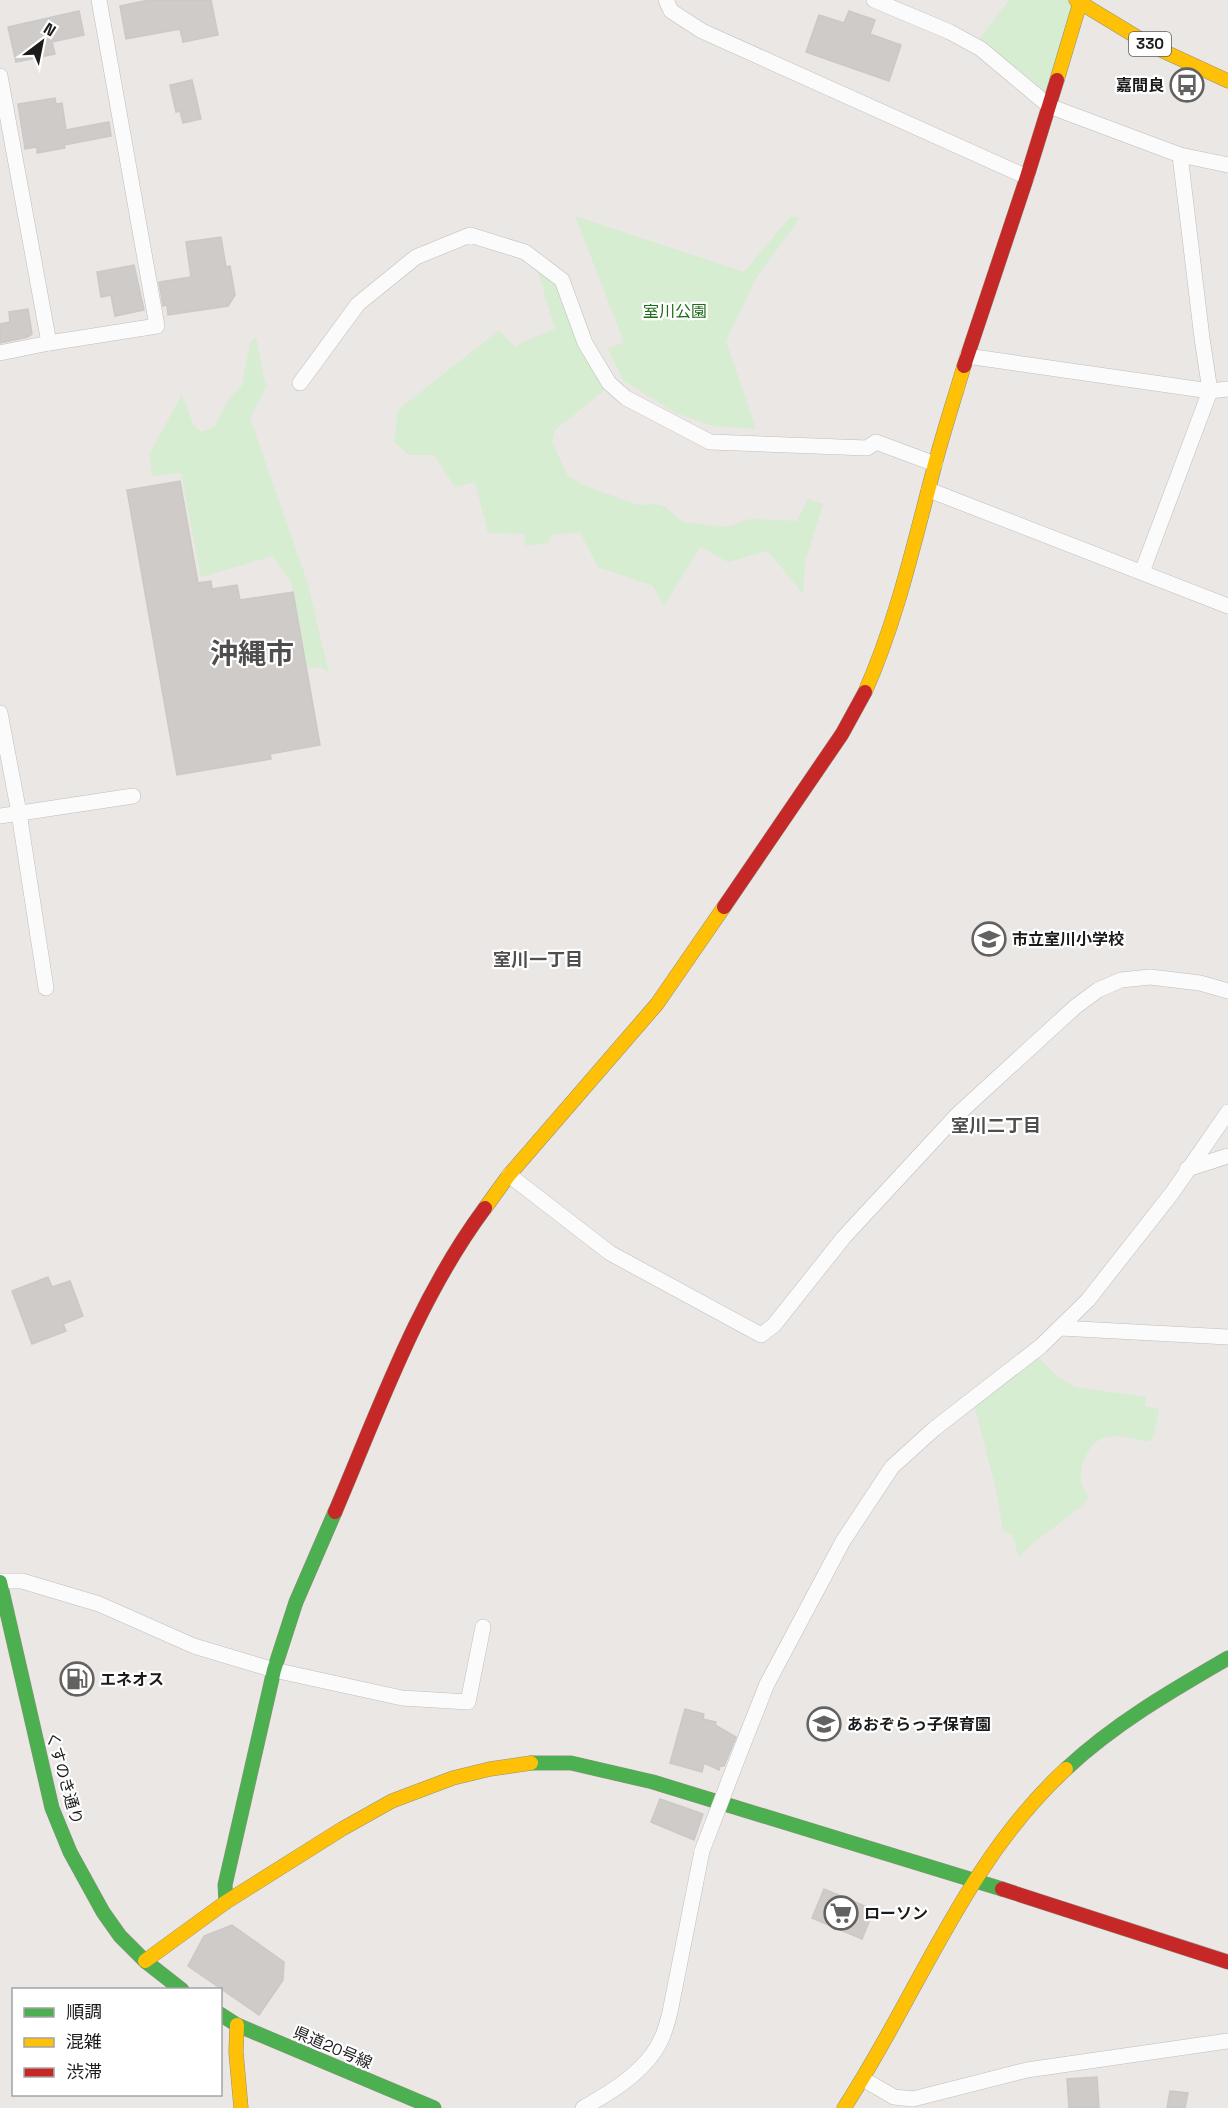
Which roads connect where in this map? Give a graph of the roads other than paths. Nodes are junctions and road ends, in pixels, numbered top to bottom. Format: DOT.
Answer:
graph roads {
  1 [pos="99,0"];
  2 [pos="666,0"];
  3 [pos="874,0"];
  4 [pos="1078,1"];
  5 [pos="0,76"];
  6 [pos="1228,81"];
  7 [pos="1049,106"];
  8 [pos="1180,155"];
  9 [pos="1228,165"];
  10 [pos="1027,177"];
  11 [pos="48,343"];
  12 [pos="0,353"];
  13 [pos="967,356"];
  14 [pos="300,383"];
  15 [pos="1228,389"];
  16 [pos="1210,391"];
  17 [pos="935,464"];
  18 [pos="929,490"];
  19 [pos="1142,572"];
  20 [pos="1228,606"];
  21 [pos="0,713"];
  22 [pos="133,796"];
  23 [pos="19,813"];
  24 [pos="0,816"];
  25 [pos="46,988"];
  26 [pos="1228,991"];
  27 [pos="1228,1112"];
  28 [pos="1228,1156"];
  29 [pos="1187,1169"];
  30 [pos="509,1175"];
  31 [pos="1060,1328"];
  32 [pos="1228,1337"];
  33 [pos="0,1582"];
  34 [pos="483,1626"];
  35 [pos="1228,1658"];
  36 [pos="274,1670"];
  37 [pos="974,1880"];
  38 [pos="226,1902"];
  39 [pos="145,1961"];
  40 [pos="1228,1962"];
  41 [pos="181,1988"];
  42 [pos="222,2015"];
  43 [pos="237,2025"];
  44 [pos="1228,2041"];
  45 [pos="863,2079"];
  46 [pos="241,2108"];
  47 [pos="434,2108"];
  48 [pos="583,2108"];
  49 [pos="844,2108"];
  1 -- 11 [label="street"];
  2 -- 10 [label="street"];
  3 -- 7 [label="street"];
  4 -- 6 [label="main road, 330"];
  4 -- 7 [label="main road"];
  5 -- 11 [label="street"];
  7 -- 8 [label="street"];
  7 -- 10 [label="main road"];
  8 -- 9 [label="street"];
  8 -- 16 [label="street"];
  10 -- 13 [label="main road"];
  11 -- 12 [label="street"];
  13 -- 16 [label="street"];
  13 -- 17 [label="main road"];
  14 -- 17 [label="street"];
  15 -- 16 [label="street"];
  16 -- 19 [label="street"];
  17 -- 18 [label="main road"];
  18 -- 19 [label="street"];
  18 -- 30 [label="main road"];
  19 -- 20 [label="street"];
  21 -- 23 [label="street"];
  22 -- 23 [label="street"];
  23 -- 24 [label="street"];
  23 -- 25 [label="street"];
  26 -- 30 [label="street"];
  27 -- 29 [label="street"];
  28 -- 29 [label="street"];
  29 -- 31 [label="street"];
  30 -- 36 [label="main road"];
  31 -- 32 [label="street"];
  31 -- 48 [label="street, bridge"];
  33 -- 36 [label="street"];
  33 -- 39 [label="main road, くすのき通り"];
  34 -- 36 [label="street"];
  35 -- 37 [label="main road"];
  36 -- 38 [label="main road"];
  37 -- 38 [label="main road"];
  37 -- 40 [label="main road"];
  37 -- 45 [label="main road"];
  38 -- 39 [label="main road"];
  39 -- 41 [label="main road"];
  42 -- 43 [label="main road, 県道20号線"];
  43 -- 46 [label="main road"];
  43 -- 47 [label="main road, 県道20号線"];
  44 -- 45 [label="street"];
  45 -- 49 [label="main road"];
}
